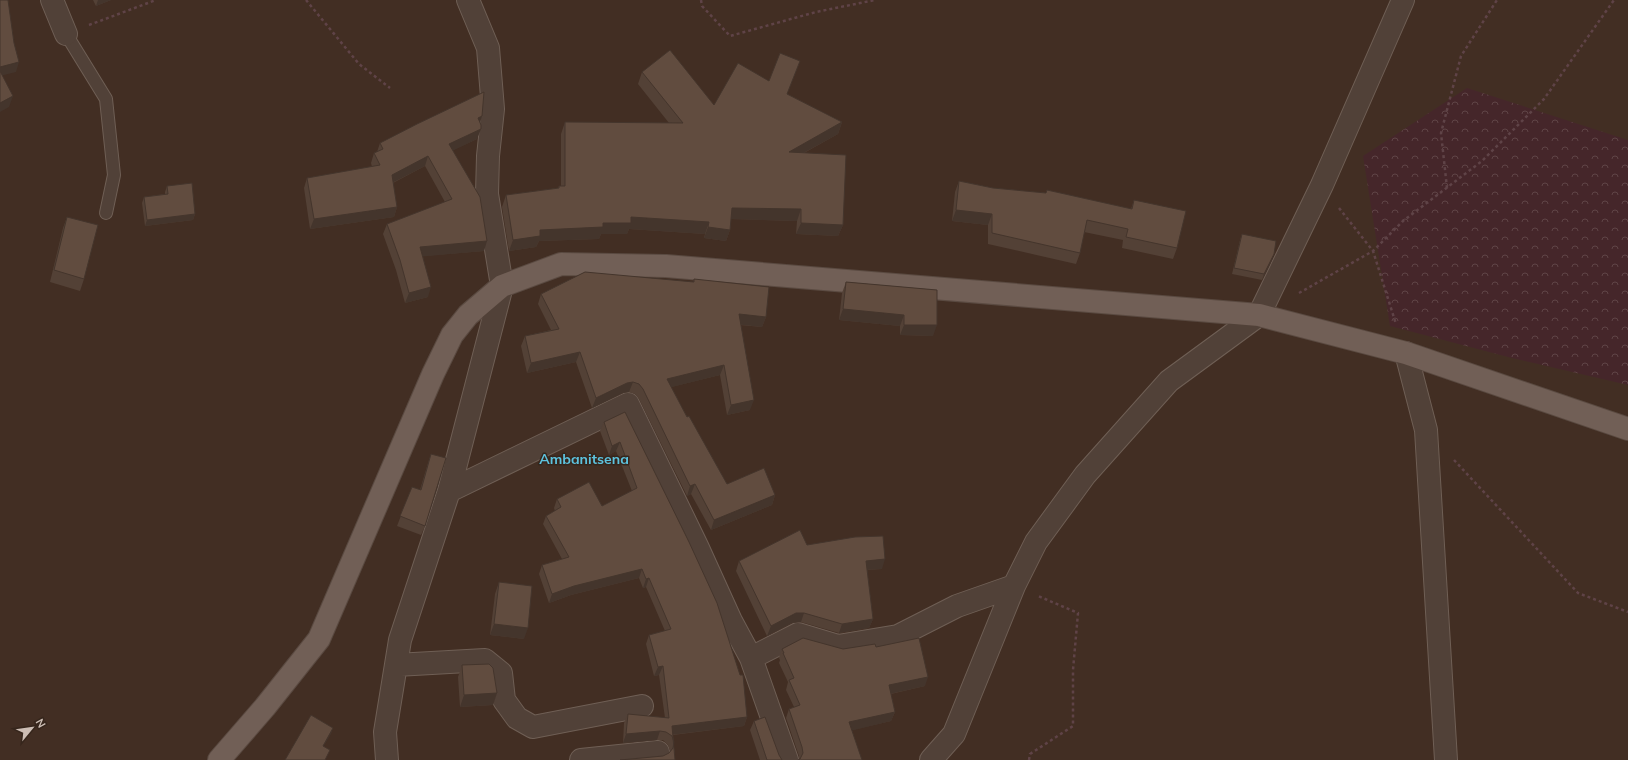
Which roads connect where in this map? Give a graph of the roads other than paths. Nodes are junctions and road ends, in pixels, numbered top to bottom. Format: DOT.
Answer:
graph roads {
  1 [pos="52,0"];
  2 [pos="468,0"];
  3 [pos="1403,0"];
  4 [pos="66,34"];
  5 [pos="106,213"];
  6 [pos="502,286"];
  7 [pos="1259,315"];
  8 [pos="1406,353"];
  9 [pos="1628,429"];
  10 [pos="449,491"];
  11 [pos="1014,586"];
  12 [pos="751,658"];
  13 [pos="396,664"];
  14 [pos="642,706"];
  15 [pos="658,752"];
  16 [pos="219,760"];
  17 [pos="386,760"];
  18 [pos="581,760"];
  19 [pos="787,760"];
  20 [pos="932,760"];
  21 [pos="1446,760"];
  1 -- 4 [label="street"];
  2 -- 6 [label="street"];
  3 -- 7 [label="street"];
  4 -- 5 [label="lane"];
  6 -- 7 [label="main road"];
  6 -- 10 [label="street"];
  6 -- 16 [label="main road"];
  7 -- 8 [label="main road"];
  7 -- 11 [label="street"];
  8 -- 9 [label="main road"];
  8 -- 21 [label="street"];
  10 -- 12 [label="street"];
  10 -- 13 [label="street"];
  11 -- 12 [label="street"];
  11 -- 20 [label="street"];
  12 -- 19 [label="street"];
  13 -- 14 [label="street"];
  13 -- 17 [label="street"];
  15 -- 18 [label="street"];
}
